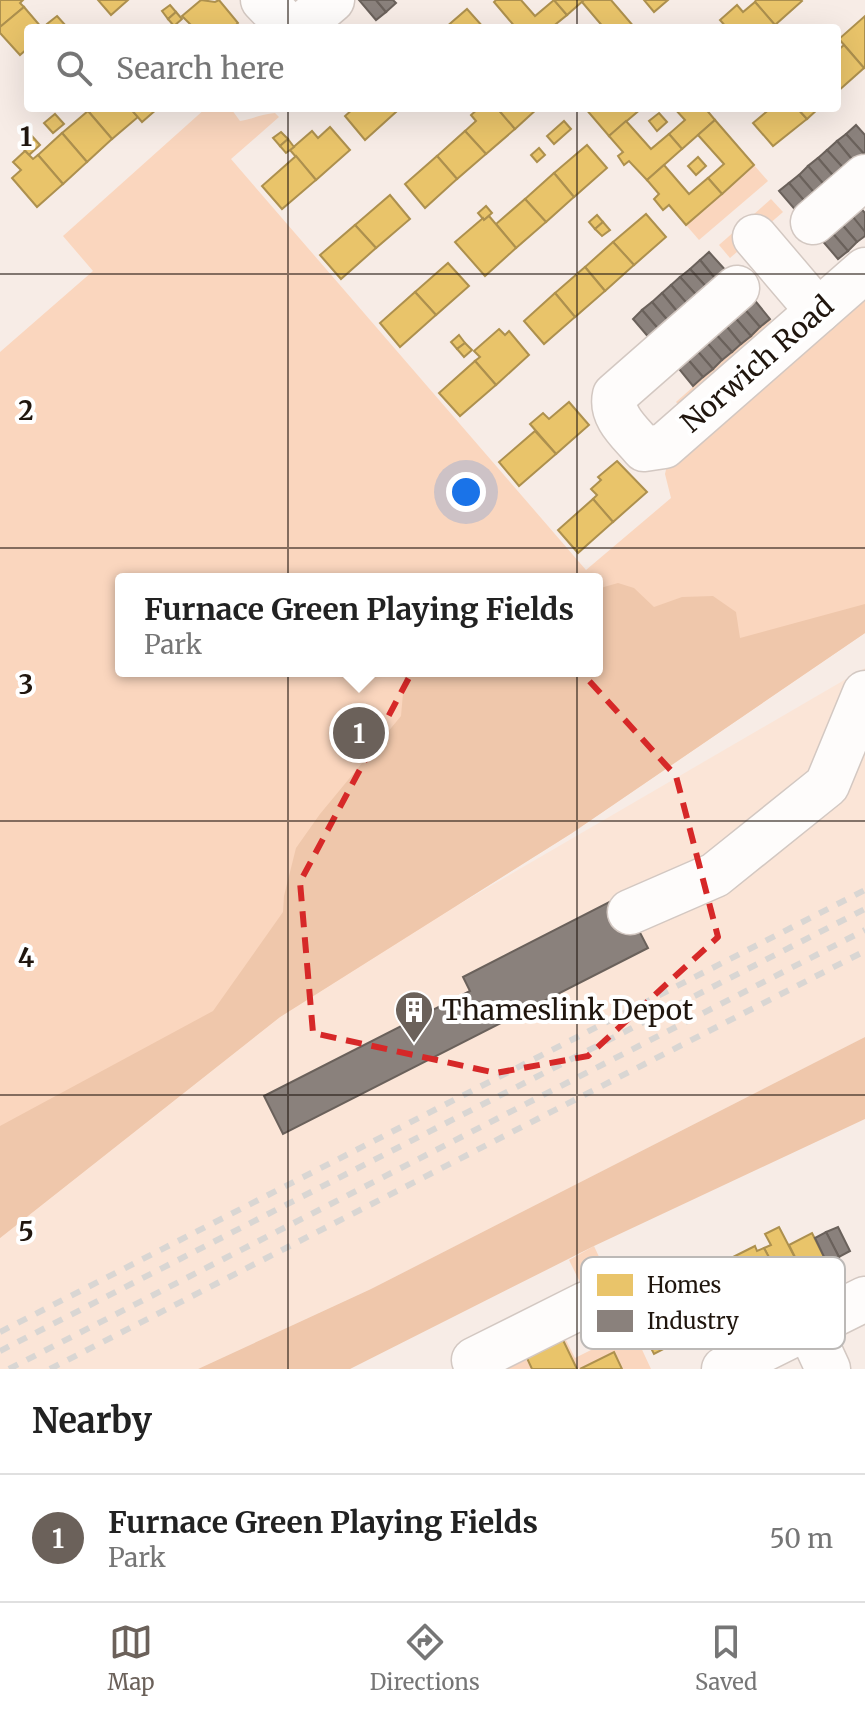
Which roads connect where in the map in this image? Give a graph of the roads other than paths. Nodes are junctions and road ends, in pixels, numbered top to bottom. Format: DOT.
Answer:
graph roads {
  1 [pos="263,0"];
  2 [pos="332,0"];
  3 [pos="286,24"];
  4 [pos="304,24"];
  5 [pos="865,177"];
  6 [pos="813,222"];
  7 [pos="755,237"];
  8 [pos="865,270"];
  9 [pos="737,288"];
  10 [pos="818,311"];
  11 [pos="865,693"];
  12 [pos="630,912"];
  13 [pos="865,1299"];
  14 [pos="581,1307"];
  15 [pos="845,1309"];
  16 [pos="765,1349"];
  17 [pos="819,1349"];
  18 [pos="469,1366"];
  19 [pos="724,1369"];
  20 [pos="828,1369"];
  1 -- 3 [label="street"];
  2 -- 4 [label="street"];
  5 -- 6 [label="street"];
  7 -- 10 [label="street"];
  8 -- 10 [label="street, Norwich Road"];
  9 -- 10 [label="street, Norwich Road"];
  11 -- 12 [label="street"];
  13 -- 15 [label="street"];
  14 -- 18 [label="street"];
  16 -- 19 [label="street"];
  17 -- 20 [label="street"];
}
